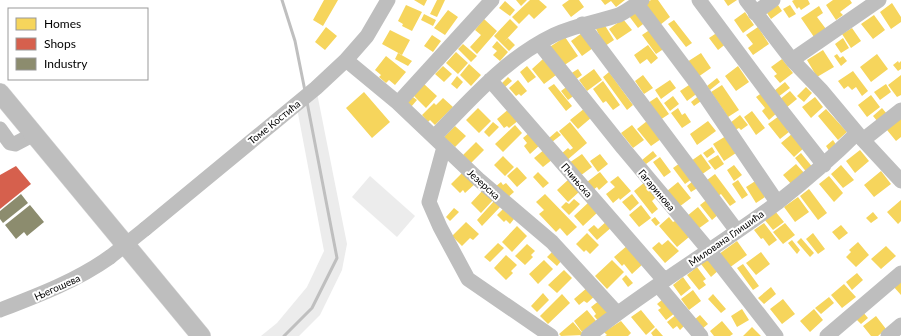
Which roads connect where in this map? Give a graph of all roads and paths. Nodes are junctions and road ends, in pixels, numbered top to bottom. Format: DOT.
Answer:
graph roads {
  1 [pos="388,0"];
  2 [pos="492,0"];
  3 [pos="699,0"];
  4 [pos="746,0"];
  5 [pos="773,0"];
  6 [pos="879,0"];
  7 [pos="639,2"];
  8 [pos="756,13"];
  9 [pos="582,24"];
  10 [pos="539,43"];
  11 [pos="346,60"];
  12 [pos="792,60"];
  13 [pos="490,80"];
  14 [pos="0,93"];
  15 [pos="398,103"];
  16 [pos="901,110"];
  17 [pos="0,129"];
  18 [pos="34,134"];
  19 [pos="860,137"];
  20 [pos="439,142"];
  21 [pos="824,165"];
  22 [pos="901,181"];
  23 [pos="778,202"];
  24 [pos="737,231"];
  25 [pos="708,251"];
  26 [pos="110,257"];
  27 [pos="901,273"];
  28 [pos="661,283"];
  29 [pos="0,310"];
  30 [pos="617,313"];
  31 [pos="901,325"];
  32 [pos="201,336"];
  33 [pos="551,336"];
  34 [pos="588,336"];
  35 [pos="701,336"];
  36 [pos="776,336"];
  37 [pos="827,336"];
  38 [pos="888,336"];
  1 -- 11 [label="street, Томе Костића"];
  2 -- 15 [label="street"];
  3 -- 21 [label="street"];
  4 -- 8 [label="street"];
  5 -- 8 [label="street"];
  6 -- 12 [label="street"];
  7 -- 9 [label="street"];
  7 -- 23 [label="street"];
  8 -- 12 [label="street"];
  9 -- 10 [label="street"];
  9 -- 24 [label="street"];
  10 -- 13 [label="street"];
  10 -- 25 [label="street, Гагаринова"];
  11 -- 15 [label="street, Језерска"];
  11 -- 26 [label="street, Томе Костића, bridge"];
  12 -- 19 [label="street"];
  13 -- 20 [label="street"];
  13 -- 28 [label="street, Пчињска"];
  14 -- 18 [label="main road"];
  15 -- 20 [label="street, Језерска"];
  16 -- 19 [label="street, Милована Глишића"];
  17 -- 18 [label="street"];
  18 -- 32 [label="main road"];
  19 -- 21 [label="street, Милована Глишића"];
  19 -- 22 [label="street"];
  20 -- 30 [label="street, Језерска"];
  20 -- 33 [label="street"];
  21 -- 23 [label="street, Милована Глишића"];
  23 -- 24 [label="street, Милована Глишића"];
  24 -- 25 [label="street, Милована Глишића"];
  25 -- 28 [label="street, Милована Глишића"];
  25 -- 36 [label="street, Гагаринова"];
  26 -- 29 [label="street, Његошева"];
  27 -- 37 [label="street"];
  28 -- 30 [label="street, Милована Глишића"];
  28 -- 35 [label="street, Пчињска"];
  30 -- 34 [label="street, Милована Глишића"];
  31 -- 38 [label="street"];
}
